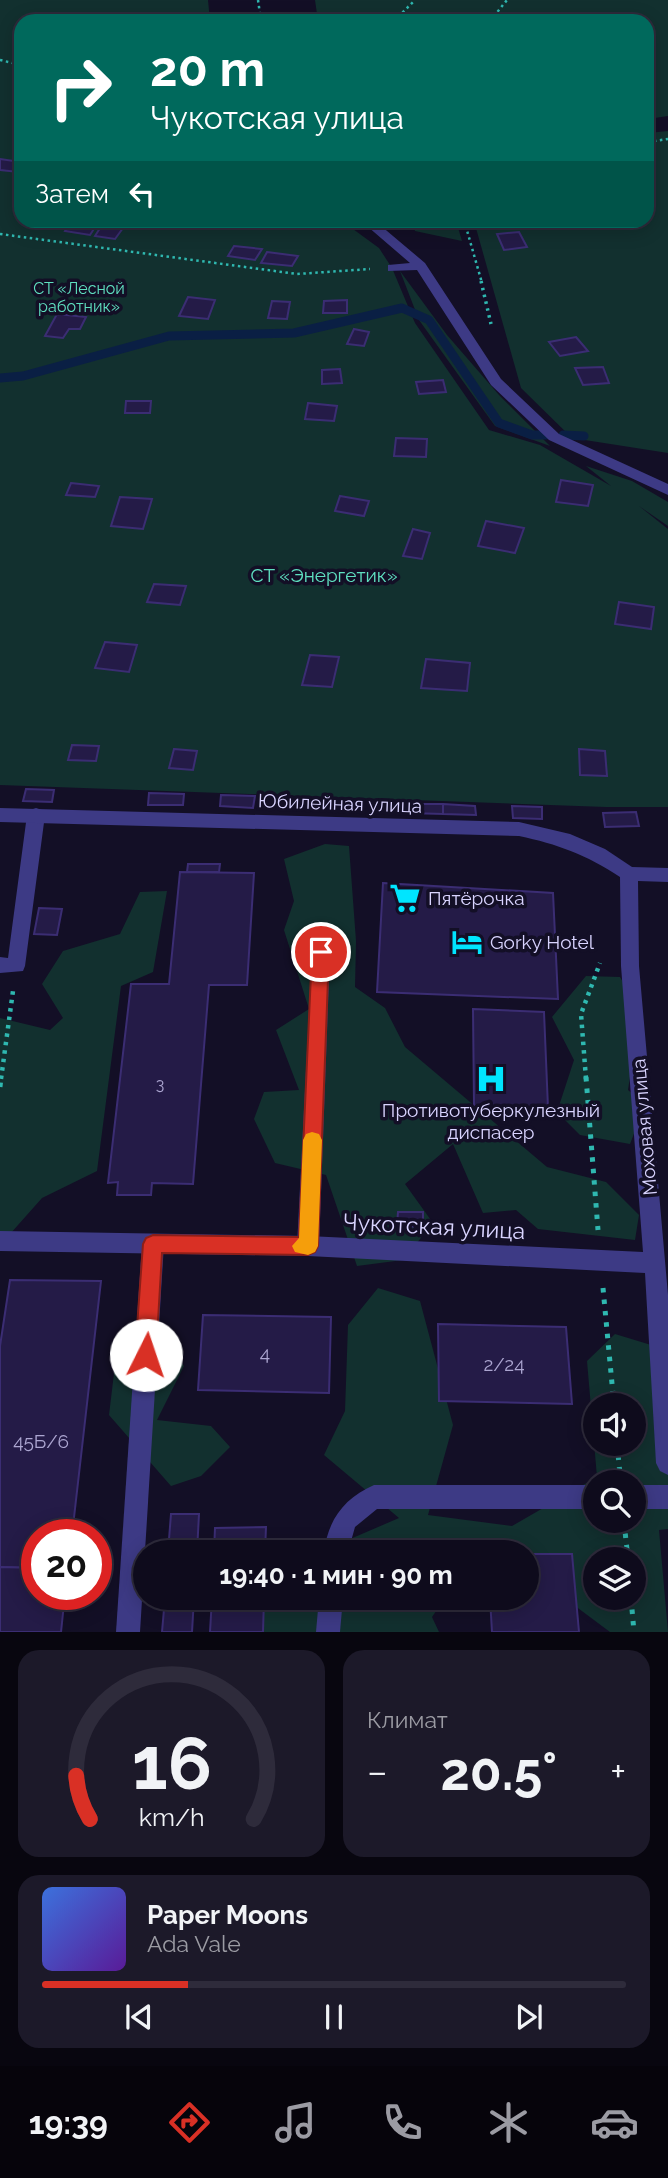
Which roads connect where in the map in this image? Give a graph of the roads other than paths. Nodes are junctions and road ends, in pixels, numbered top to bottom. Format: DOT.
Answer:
graph roads {
  1 [pos="376,228"];
  2 [pos="421,266"];
  3 [pos="392,268"];
  4 [pos="668,490"];
  5 [pos="0,815"];
  6 [pos="36,815"];
  7 [pos="629,874"];
  8 [pos="668,875"];
  9 [pos="321,952"];
  10 [pos="8,965"];
  11 [pos="0,1241"];
  12 [pos="153,1244"];
  13 [pos="308,1246"];
  14 [pos="655,1263"];
  15 [pos="668,1463"];
  16 [pos="583,1497"];
  17 [pos="646,1497"];
  18 [pos="668,1497"];
  19 [pos="337,1540"];
  20 [pos="330,1610"];
  21 [pos="128,1632"];
  22 [pos="328,1632"];
  1 -- 2 [label="street"];
  2 -- 3 [label="street"];
  2 -- 4 [label="street"];
  5 -- 6 [label="street, Юбилейная улица"];
  6 -- 7 [label="street, Юбилейная улица"];
  6 -- 10 [label="street"];
  7 -- 8 [label="street"];
  7 -- 14 [label="street, Моховая улица"];
  9 -- 13 [label="street"];
  11 -- 12 [label="street, Чукотская улица"];
  12 -- 13 [label="street, Чукотская улица"];
  12 -- 21 [label="street"];
  13 -- 14 [label="street, Чукотская улица"];
  14 -- 15 [label="street, Моховая улица"];
  16 -- 19 [label="street"];
  17 -- 18 [label="street"];
  20 -- 22 [label="street"];
}
